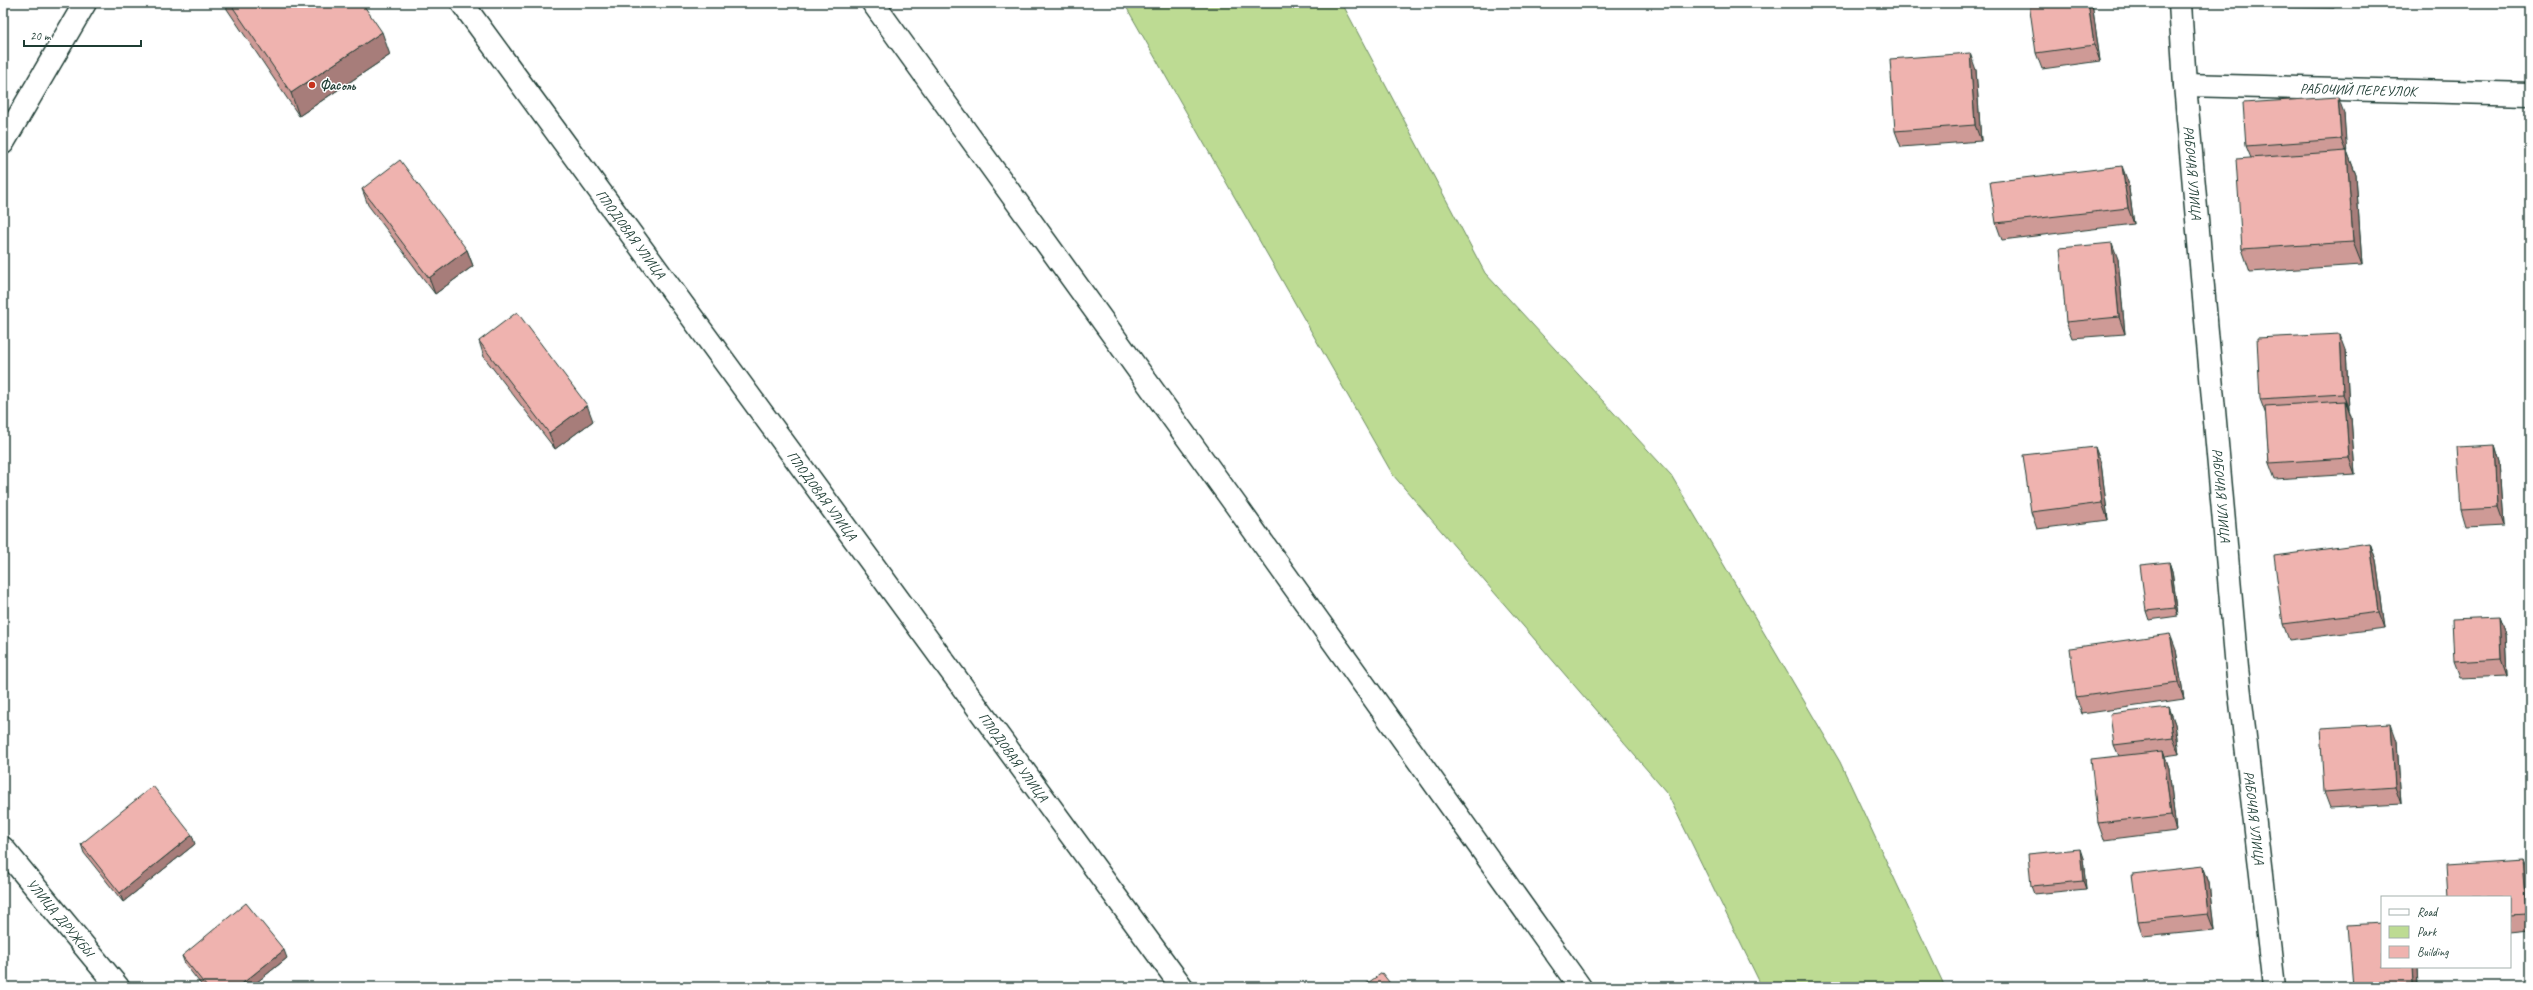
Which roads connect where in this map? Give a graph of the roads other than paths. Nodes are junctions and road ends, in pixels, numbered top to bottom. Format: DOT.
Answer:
graph roads {
  1 [pos="85,3"];
  2 [pos="462,3"];
  3 [pos="873,3"];
  4 [pos="2180,3"];
  5 [pos="2185,85"];
  6 [pos="2530,94"];
  7 [pos="3,143"];
  8 [pos="3,848"];
  9 [pos="118,987"];
  10 [pos="1182,987"];
  11 [pos="1580,987"];
  12 [pos="2274,987"];
  1 -- 7 [label="street"];
  2 -- 10 [label="street, ПЛОДОВАЯ УЛИЦА"];
  3 -- 11 [label="street"];
  4 -- 5 [label="street, РАБОЧАЯ УЛИЦА"];
  5 -- 6 [label="street, РАБОЧИЙ ПЕРЕУЛОК"];
  5 -- 12 [label="street, РАБОЧАЯ УЛИЦА"];
  8 -- 9 [label="street, УЛИЦА ДРУЖБЫ"];
}
